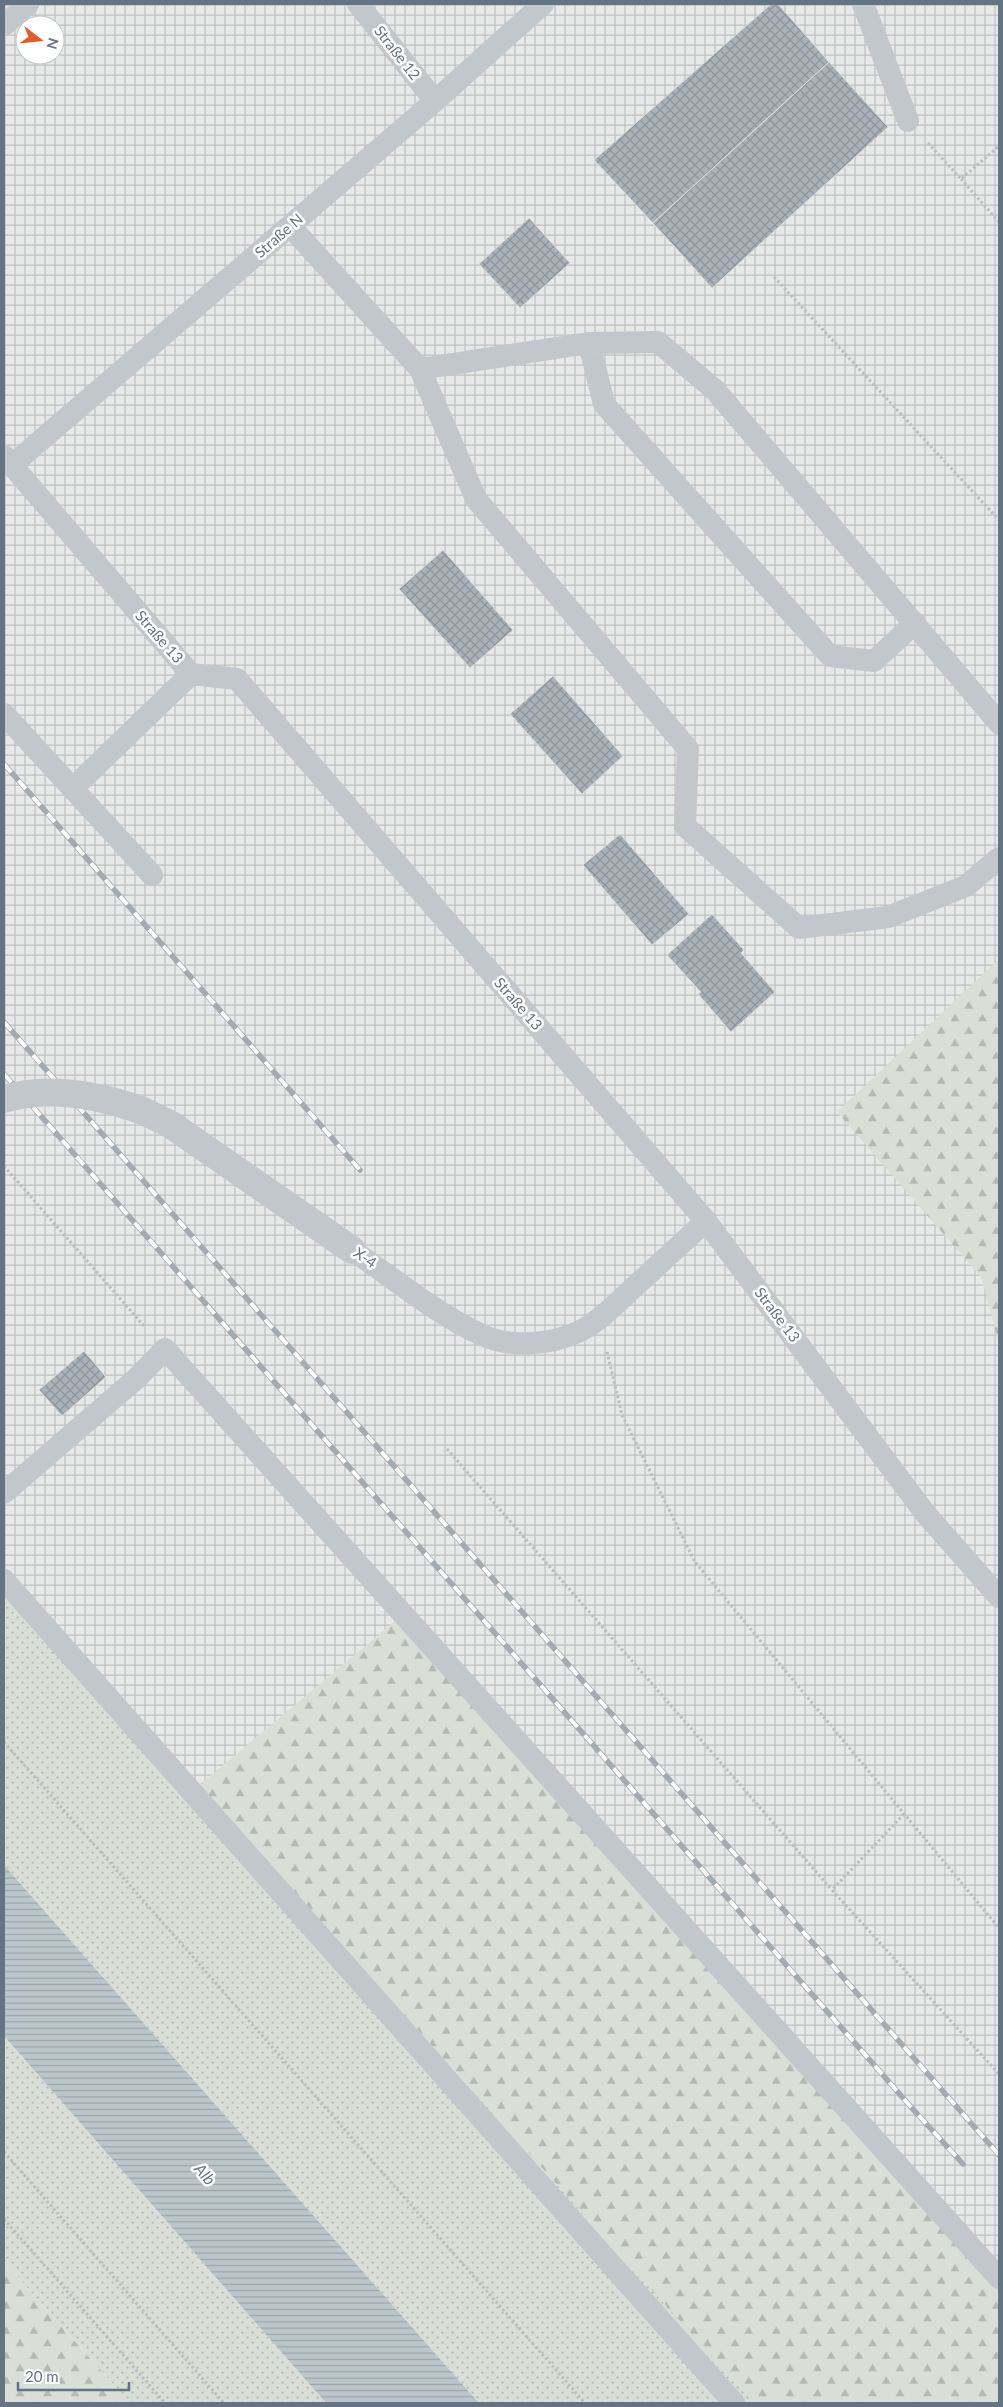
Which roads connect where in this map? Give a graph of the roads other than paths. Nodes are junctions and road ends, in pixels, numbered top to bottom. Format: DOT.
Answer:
graph roads {
  1 [pos="28,4"];
  2 [pos="358,4"];
  3 [pos="543,4"];
  4 [pos="863,4"];
  5 [pos="4,25"];
  6 [pos="435,101"];
  7 [pos="908,121"];
  8 [pos="290,226"];
  9 [pos="589,343"];
  10 [pos="420,369"];
  11 [pos="8,460"];
  12 [pos="915,623"];
  13 [pos="191,674"];
  14 [pos="4,714"];
  15 [pos="999,721"];
  16 [pos="72,789"];
  17 [pos="999,858"];
  18 [pos="152,875"];
  19 [pos="4,1099"];
  20 [pos="706,1221"];
  21 [pos="352,1250"];
  22 [pos="4,1493"];
  23 [pos="4,1580"];
  24 [pos="999,1596"];
  25 [pos="999,2278"];
  26 [pos="734,2403"];
  1 -- 5 [label="lane"];
  2 -- 6 [label="lane, Straße 12"];
  3 -- 6 [label="lane, Straße N"];
  4 -- 7 [label="lane"];
  6 -- 8 [label="lane, Straße N"];
  8 -- 10 [label="lane"];
  8 -- 11 [label="lane, Straße N"];
  9 -- 10 [label="lane"];
  9 -- 12 [label="lane"];
  9 -- 12 [label="lane"];
  10 -- 17 [label="lane"];
  11 -- 13 [label="lane, Straße 13"];
  12 -- 15 [label="lane"];
  13 -- 16 [label="lane"];
  13 -- 20 [label="lane, Straße 13"];
  14 -- 16 [label="lane"];
  16 -- 18 [label="lane"];
  19 -- 21 [label="street, X-4, bridge"];
  20 -- 21 [label="lane, X-4"];
  20 -- 24 [label="lane, Straße 13"];
  22 -- 25 [label="lane"];
  23 -- 26 [label="lane"];
}
